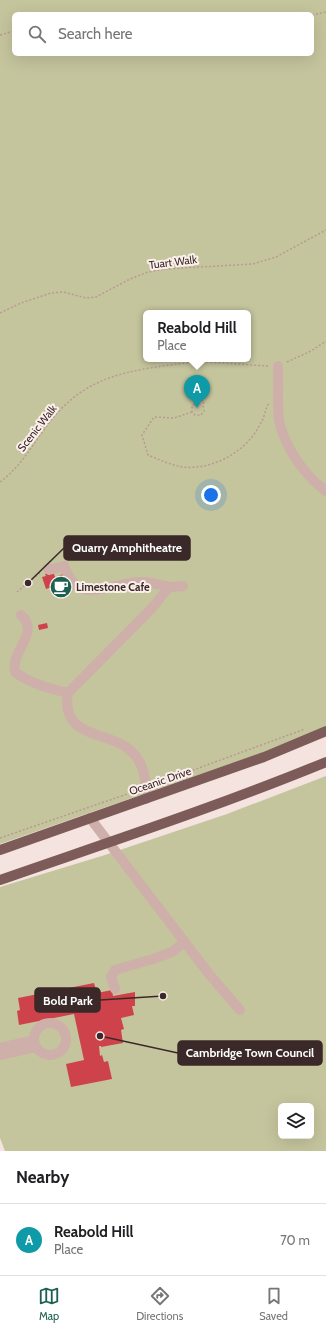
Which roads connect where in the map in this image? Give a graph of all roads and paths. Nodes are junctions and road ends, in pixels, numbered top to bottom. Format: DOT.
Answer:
graph roads {
  1 [pos="326,12"];
  2 [pos="314,15"];
  3 [pos="12,31"];
  4 [pos="0,35"];
  5 [pos="326,230"];
  6 [pos="0,313"];
  7 [pos="326,341"];
  8 [pos="278,366"];
  9 [pos="271,401"];
  10 [pos="192,412"];
  11 [pos="0,482"];
  12 [pos="326,491"];
  13 [pos="48,568"];
  14 [pos="183,586"];
  15 [pos="169,587"];
  16 [pos="17,592"];
  17 [pos="21,615"];
  18 [pos="68,693"];
  19 [pos="311,726"];
  20 [pos="326,731"];
  21 [pos="326,762"];
  22 [pos="146,787"];
  23 [pos="146,799"];
  24 [pos="90,818"];
  25 [pos="0,838"];
  26 [pos="109,842"];
  27 [pos="0,850"];
  28 [pos="0,880"];
  29 [pos="185,942"];
  30 [pos="115,989"];
  31 [pos="240,1010"];
  32 [pos="0,1048"];
  33 [pos="0,1055"];
  1 -- 2 [label="path"];
  3 -- 4 [label="path"];
  5 -- 6 [label="path, Tuart Walk"];
  7 -- 8 [label="path"];
  8 -- 11 [label="path, Scenic Walk"];
  8 -- 12 [label="lane"];
  9 -- 10 [label="path"];
  10 -- 10 [label="path"];
  13 -- 15 [label="lane"];
  13 -- 16 [label="path"];
  14 -- 15 [label="lane"];
  15 -- 18 [label="lane"];
  17 -- 18 [label="lane"];
  18 -- 22 [label="lane"];
  19 -- 22 [label="path"];
  20 -- 23 [label="main road, Oceanic Drive"];
  21 -- 26 [label="main road"];
  22 -- 23 [label="lane"];
  22 -- 25 [label="path"];
  23 -- 24 [label="main road, Oceanic Drive"];
  24 -- 26 [label="lane"];
  24 -- 27 [label="main road, Oceanic Drive"];
  26 -- 28 [label="main road"];
  26 -- 29 [label="lane"];
  29 -- 30 [label="lane"];
  29 -- 31 [label="lane"];
  32 -- 33 [label="lane"];
}
